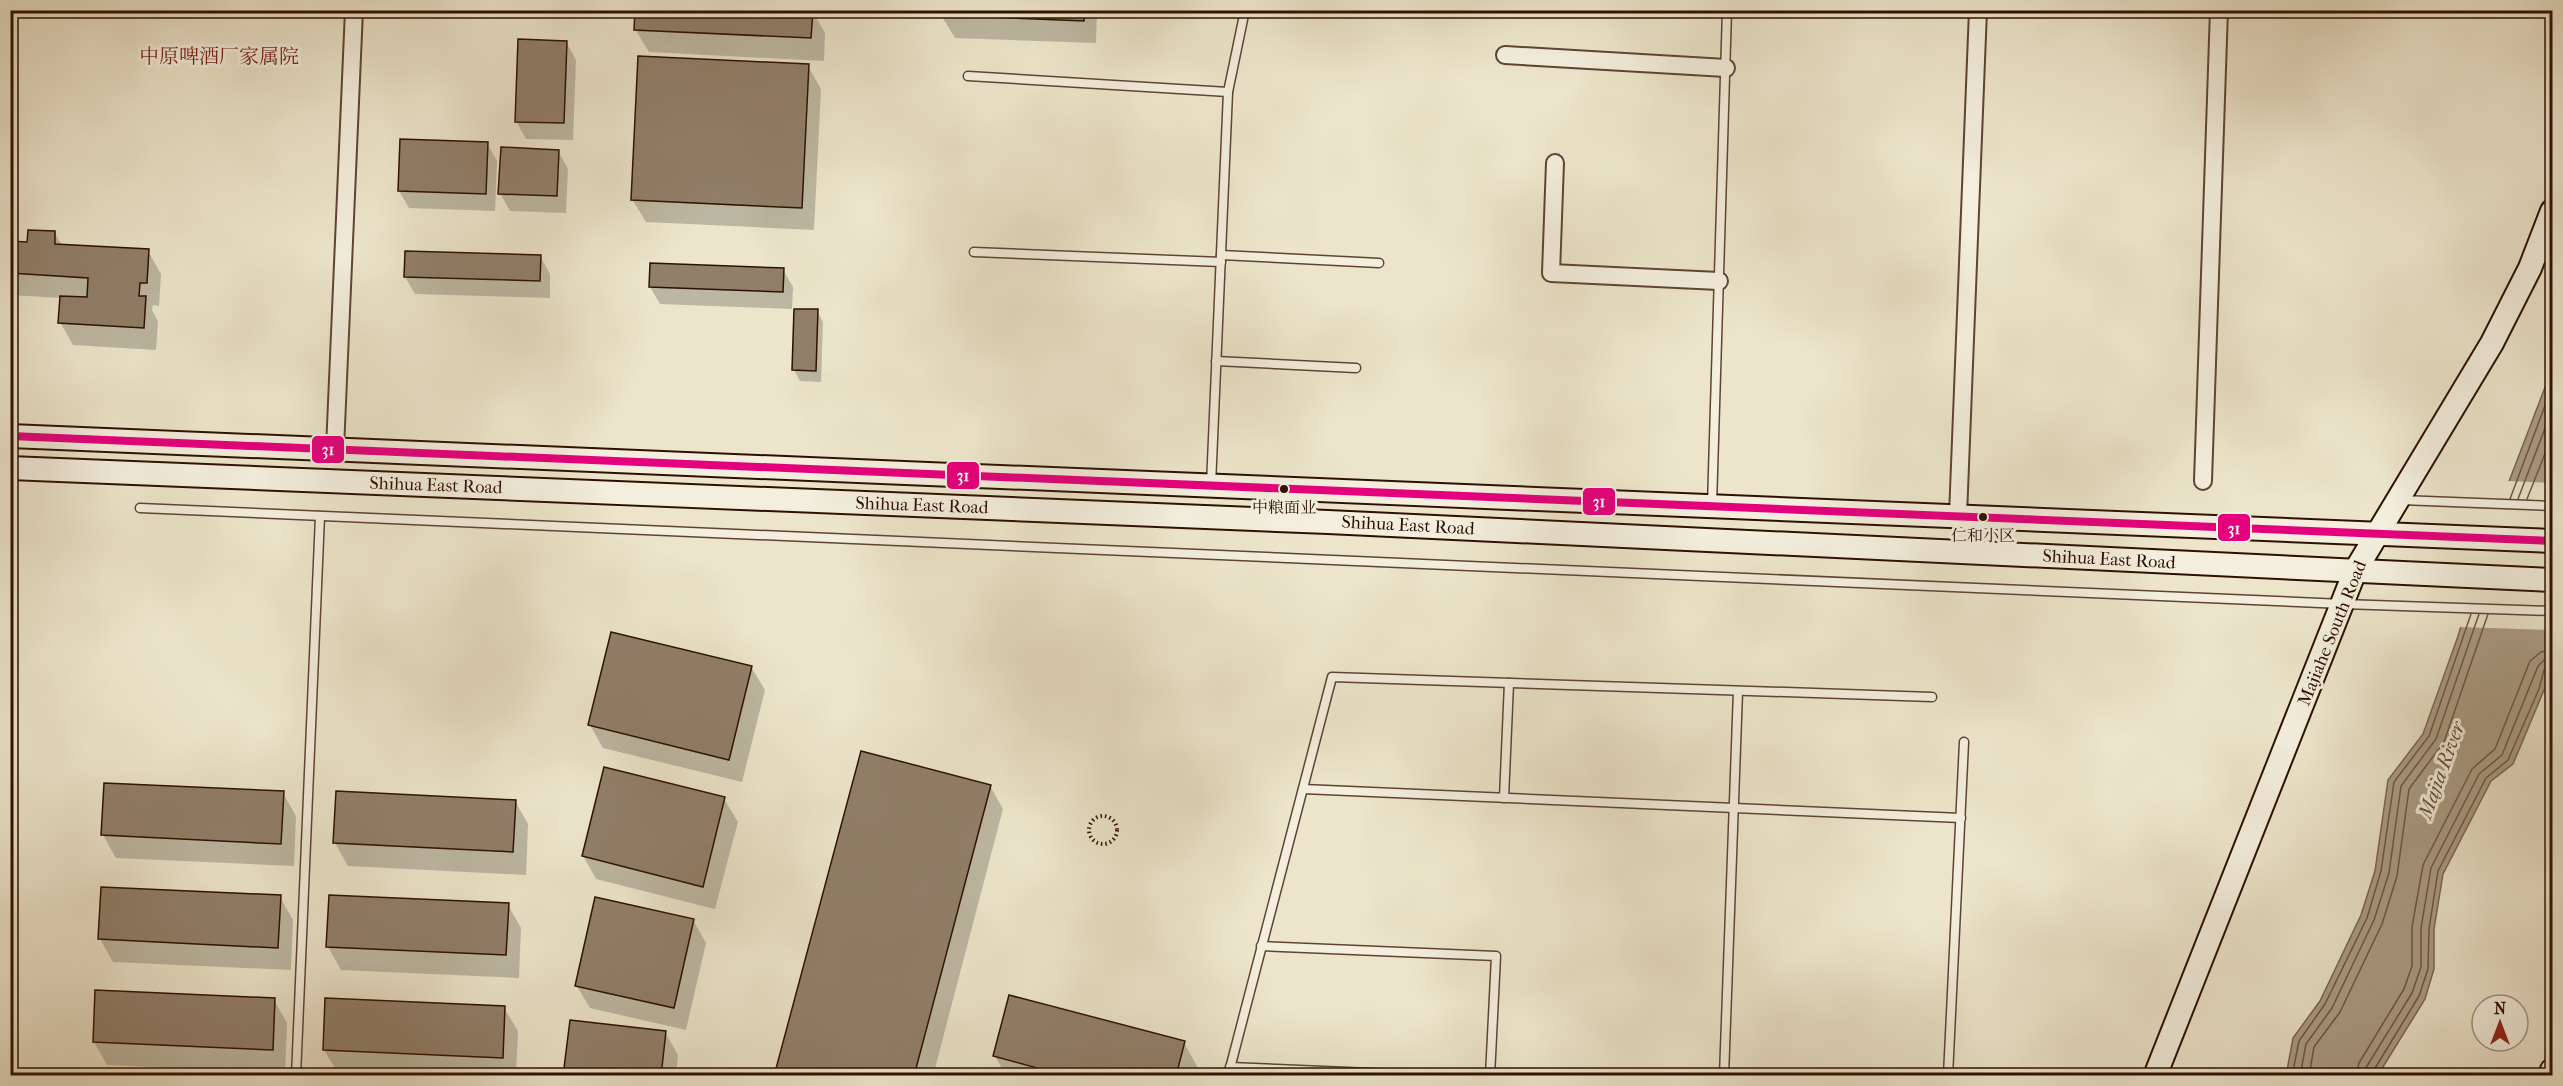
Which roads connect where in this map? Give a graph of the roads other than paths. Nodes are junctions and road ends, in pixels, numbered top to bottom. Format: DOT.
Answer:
graph roads {
  1 [pos="354,10"];
  2 [pos="1245,10"];
  3 [pos="1728,10"];
  4 [pos="1978,10"];
  5 [pos="2219,10"];
  6 [pos="1504,55"];
  7 [pos="1726,68"];
  8 [pos="968,76"];
  9 [pos="1228,92"];
  10 [pos="1555,163"];
  11 [pos="2553,211"];
  12 [pos="974,252"];
  13 [pos="1221,259"];
  14 [pos="1379,263"];
  15 [pos="1719,281"];
  16 [pos="1216,361"];
  17 [pos="1356,368"];
  18 [pos="10,436"];
  19 [pos="335,449"];
  20 [pos="10,468"];
  21 [pos="2203,481"];
  22 [pos="1211,485"];
  23 [pos="2398,499"];
  24 [pos="1712,506"];
  25 [pos="2553,507"];
  26 [pos="140,508"];
  27 [pos="320,516"];
  28 [pos="1958,516"];
  29 [pos="2376,534"];
  30 [pos="2553,541"];
  31 [pos="2355,571"];
  32 [pos="2553,580"];
  33 [pos="2343,604"];
  34 [pos="2553,611"];
  35 [pos="1509,683"];
  36 [pos="1738,691"];
  37 [pos="1932,697"];
  38 [pos="1964,742"];
  39 [pos="1303,789"];
  40 [pos="1504,798"];
  41 [pos="1734,808"];
  42 [pos="1960,818"];
  43 [pos="1261,946"];
  44 [pos="2553,1070"];
  45 [pos="1229,1071"];
  46 [pos="296,1076"];
  47 [pos="1443,1076"];
  48 [pos="1490,1076"];
  49 [pos="1724,1076"];
  50 [pos="1948,1076"];
  51 [pos="2155,1076"];
  52 [pos="2551,1076"];
  1 -- 19 [label="street"];
  2 -- 9 [label="lane"];
  3 -- 7 [label="lane"];
  4 -- 28 [label="street"];
  5 -- 21 [label="street"];
  6 -- 7 [label="street"];
  7 -- 15 [label="lane"];
  8 -- 9 [label="lane"];
  9 -- 13 [label="lane"];
  10 -- 15 [label="street"];
  11 -- 23 [label="main road, Majiahe South Road"];
  12 -- 13 [label="lane"];
  13 -- 14 [label="lane"];
  13 -- 16 [label="lane"];
  15 -- 24 [label="lane"];
  16 -- 17 [label="lane"];
  16 -- 22 [label="lane"];
  18 -- 19 [label="main road, Shihua East Road"];
  19 -- 22 [label="main road, Shihua East Road"];
  20 -- 31 [label="main road, Shihua East Road"];
  22 -- 24 [label="main road, Shihua East Road"];
  23 -- 25 [label="lane"];
  23 -- 29 [label="main road, Majiahe South Road"];
  24 -- 28 [label="main road, Shihua East Road"];
  26 -- 27 [label="lane"];
  27 -- 33 [label="lane"];
  27 -- 46 [label="lane"];
  28 -- 29 [label="main road, Shihua East Road"];
  29 -- 30 [label="main road, Shihua East Road"];
  29 -- 31 [label="main road, Majiahe South Road"];
  31 -- 32 [label="main road, Shihua East Road"];
  31 -- 33 [label="main road, Majiahe South Road"];
  33 -- 34 [label="lane"];
  33 -- 51 [label="main road, Majiahe South Road"];
  35 -- 36 [label="lane"];
  35 -- 39 [label="lane"];
  35 -- 40 [label="lane"];
  36 -- 37 [label="lane"];
  36 -- 41 [label="lane"];
  38 -- 42 [label="lane"];
  39 -- 40 [label="lane"];
  39 -- 43 [label="lane"];
  40 -- 41 [label="lane"];
  41 -- 42 [label="lane"];
  41 -- 49 [label="lane"];
  42 -- 50 [label="lane"];
  43 -- 45 [label="lane"];
  43 -- 48 [label="lane"];
  44 -- 52 [label="main road"];
  45 -- 47 [label="lane"];
}
